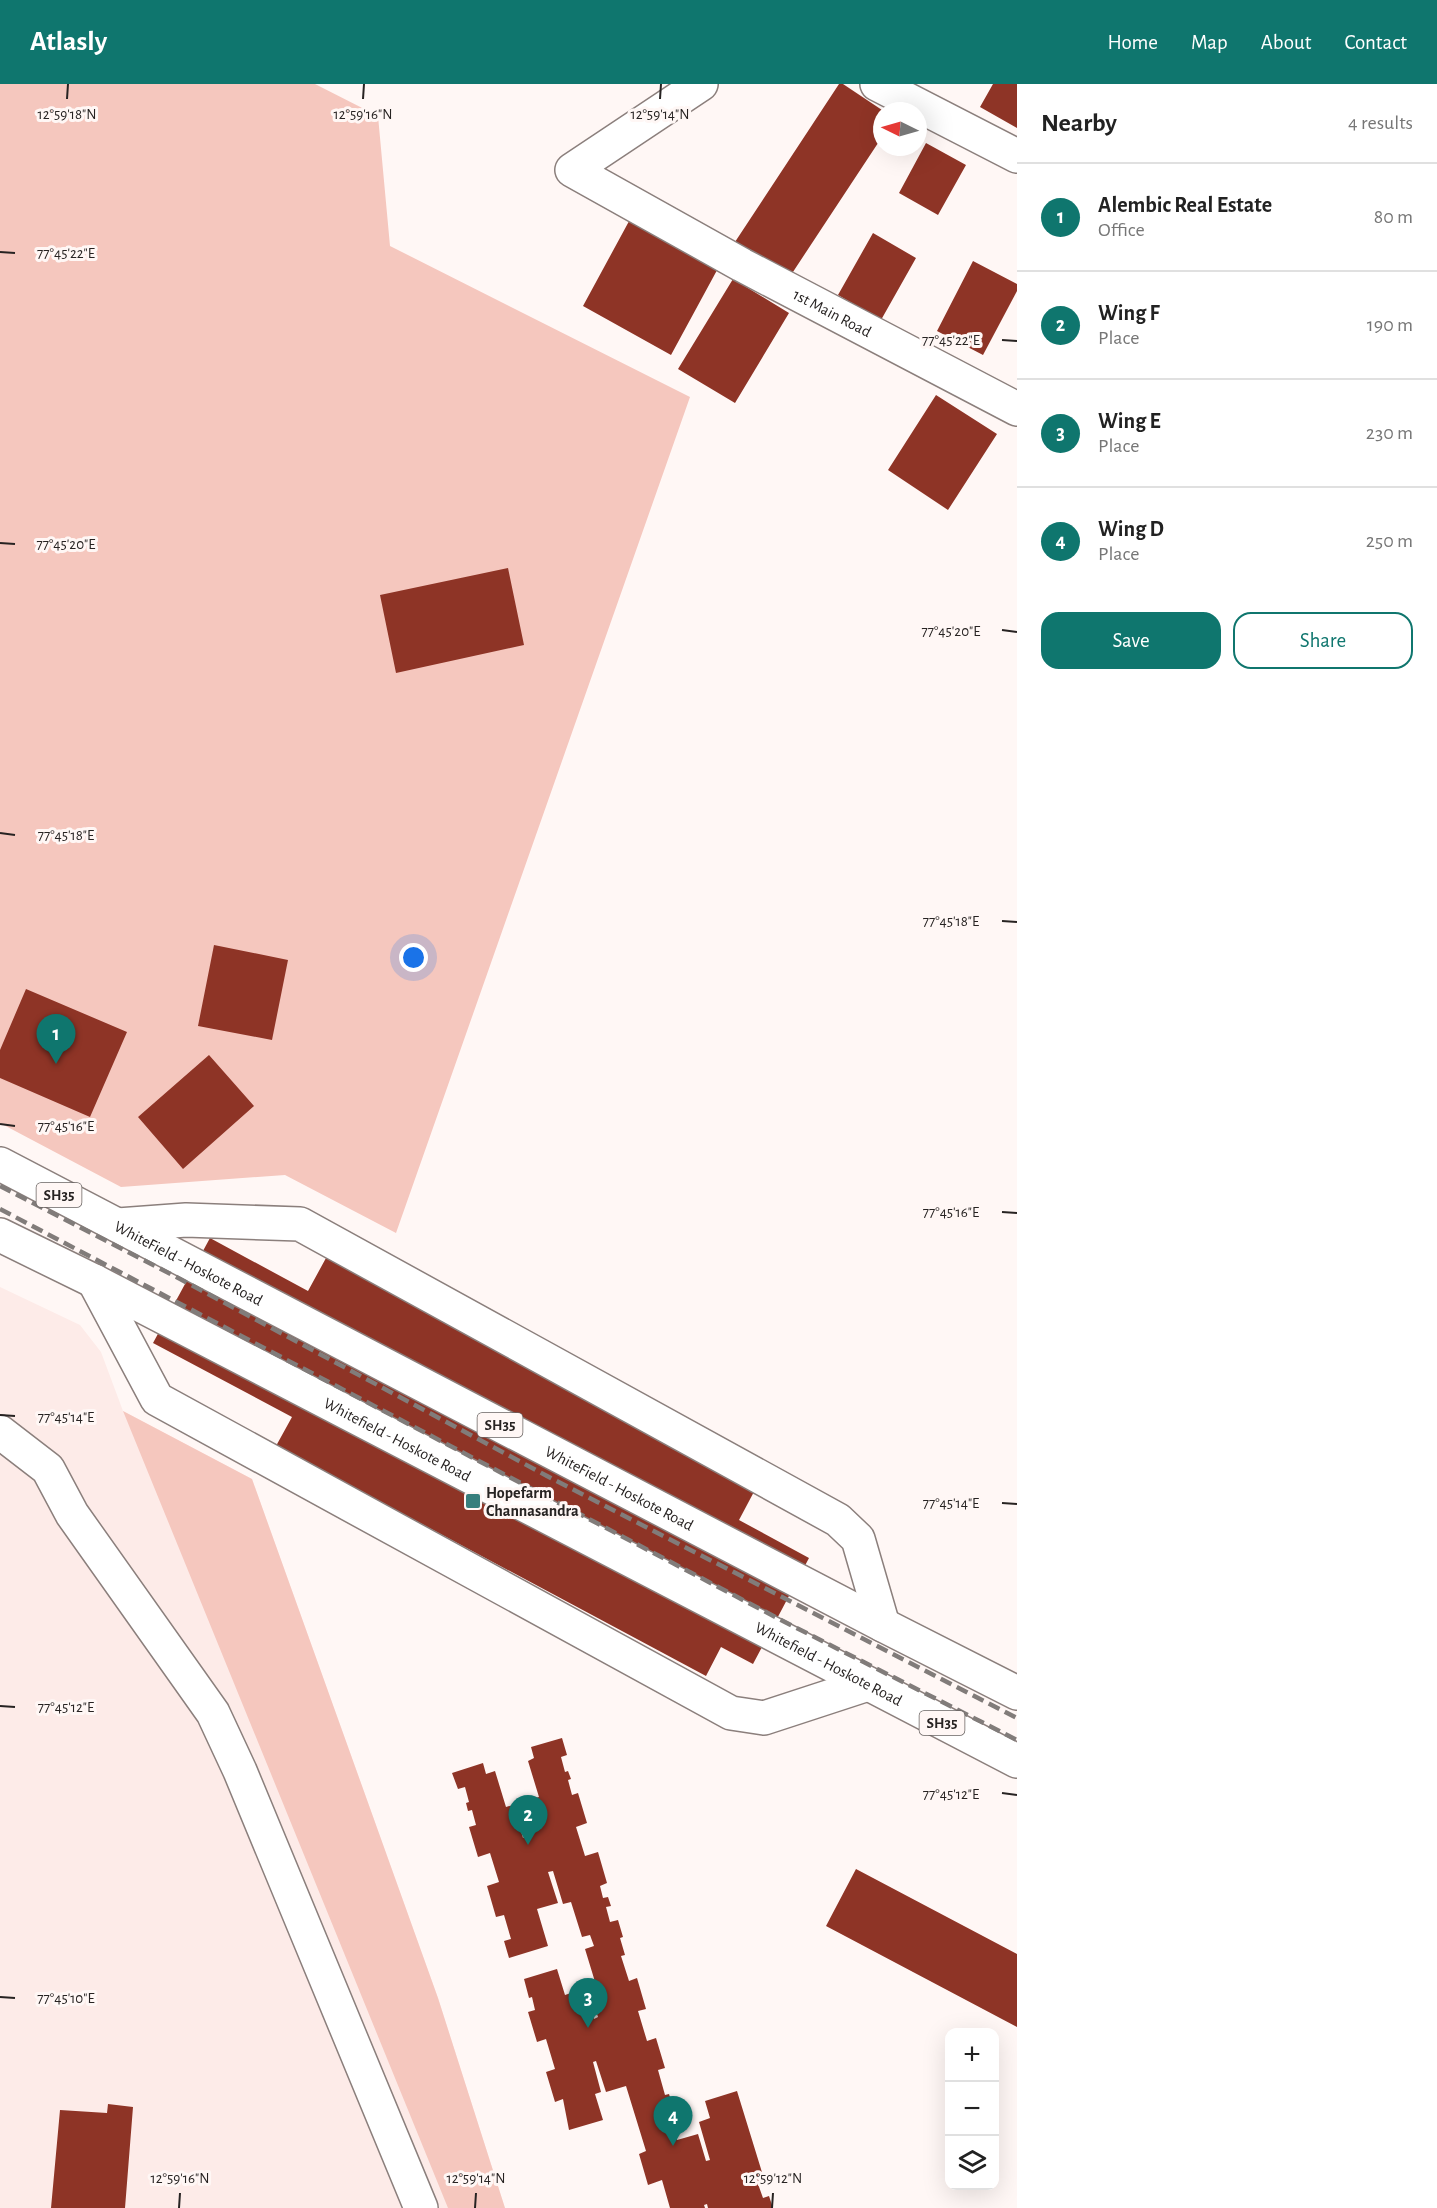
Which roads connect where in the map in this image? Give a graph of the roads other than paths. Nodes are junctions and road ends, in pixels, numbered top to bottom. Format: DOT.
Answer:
graph roads {
  1 [pos="701,84"];
  2 [pos="877,84"];
  3 [pos="1017,156"];
  4 [pos="1017,409"];
  5 [pos="0,1164"];
  6 [pos="118,1225"];
  7 [pos="0,1235"];
  8 [pos="94,1281"];
  9 [pos="0,1431"];
  10 [pos="883,1625"];
  11 [pos="868,1684"];
  12 [pos="1017,1693"];
  13 [pos="1017,1761"];
  14 [pos="421,2208"];
  1 -- 4 [label="street, 1st Main Road"];
  2 -- 3 [label="street"];
  5 -- 6 [label="street, WhiteField - Hoskote Road / SH35"];
  6 -- 10 [label="street, WhiteField - Hoskote Road / SH35"];
  6 -- 10 [label="street"];
  7 -- 8 [label="street, Whitefield - Hoskote Road / SH35"];
  8 -- 11 [label="street, Whitefield - Hoskote Road / SH35"];
  8 -- 11 [label="street"];
  9 -- 14 [label="street"];
  10 -- 12 [label="street, WhiteField - Hoskote Road / SH35"];
  11 -- 13 [label="street, Whitefield - Hoskote Road / SH35"];
}
